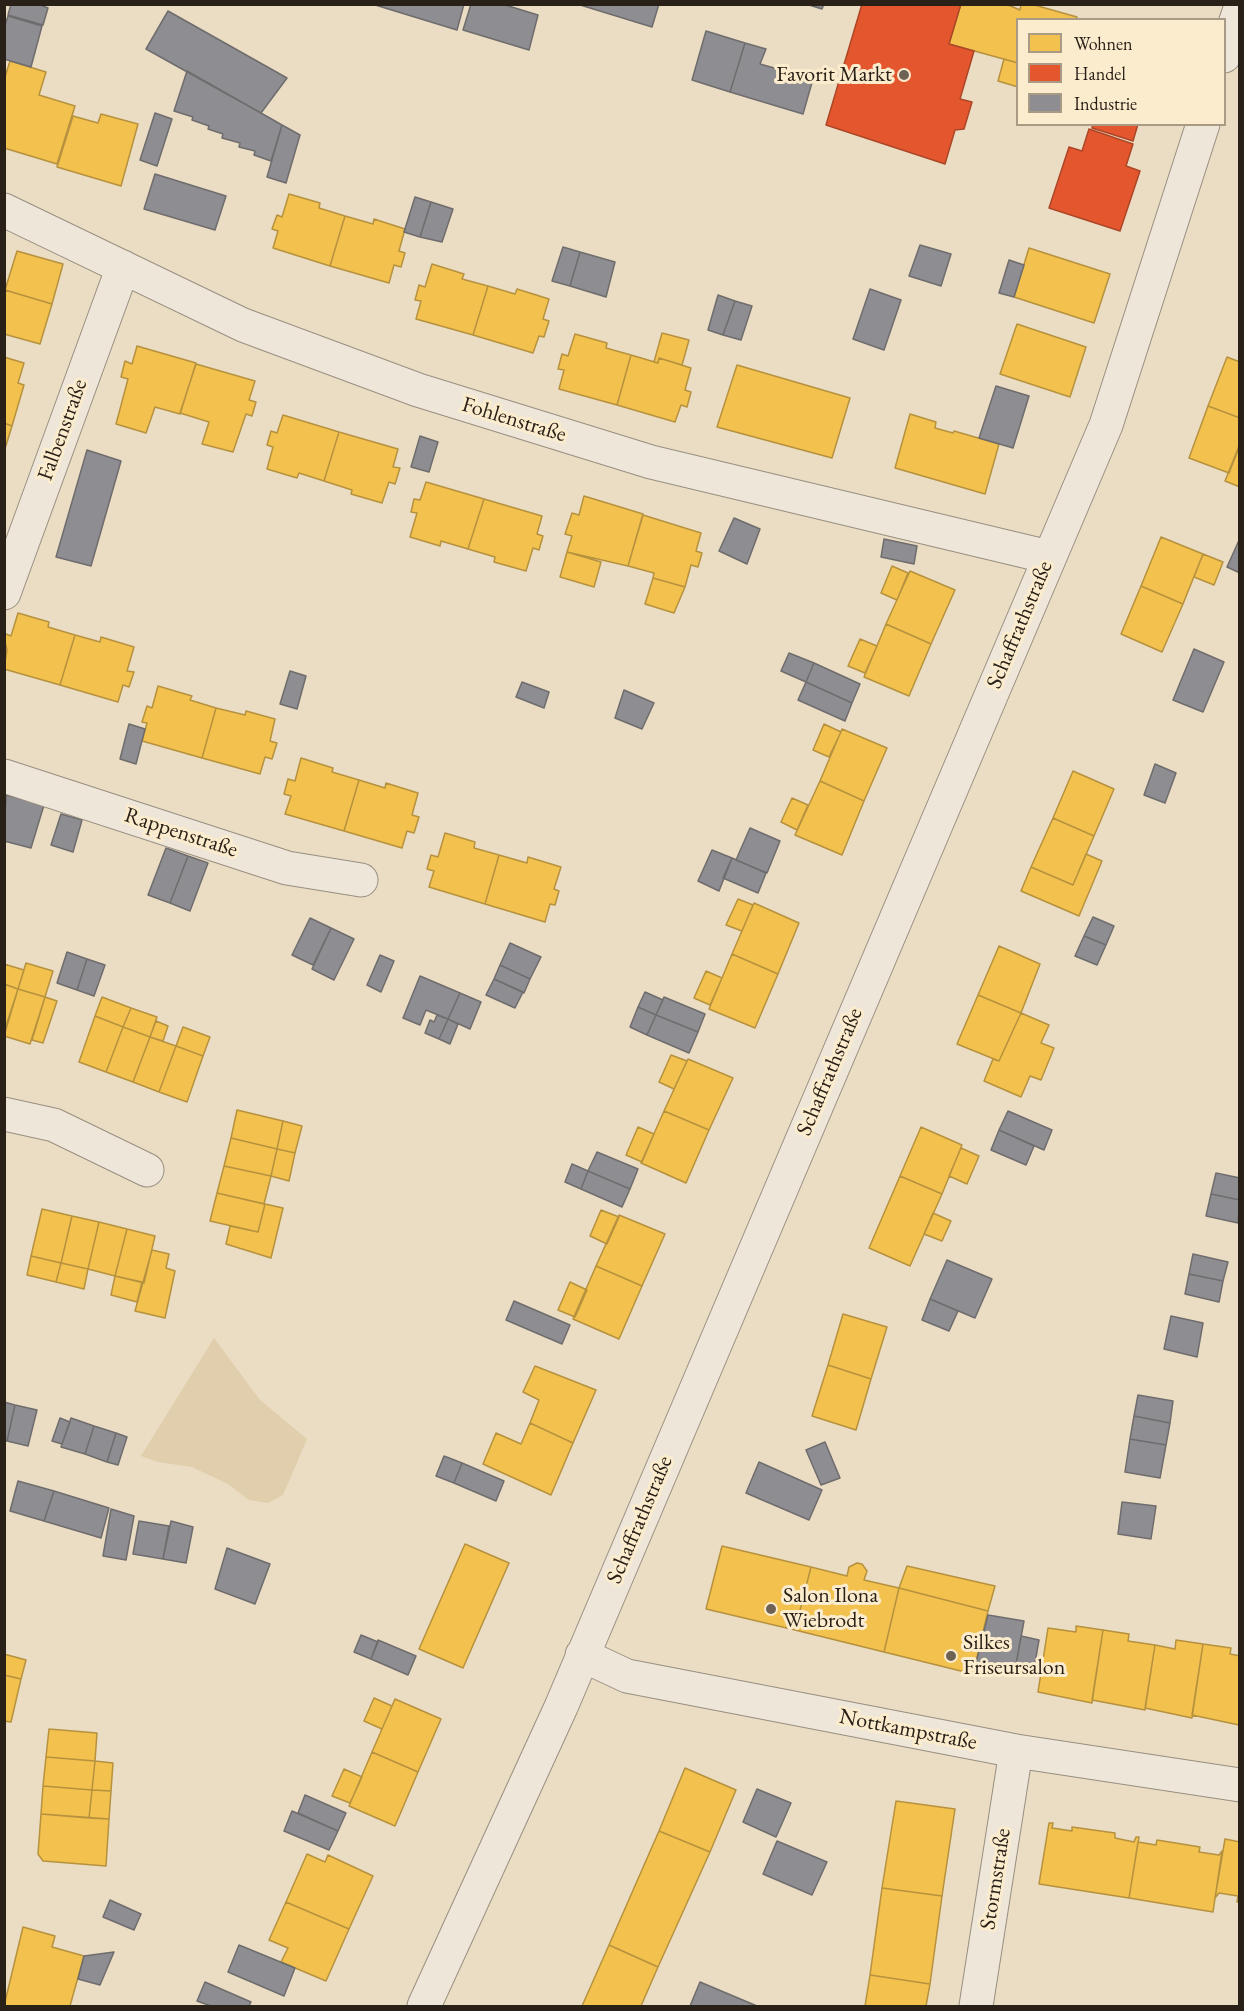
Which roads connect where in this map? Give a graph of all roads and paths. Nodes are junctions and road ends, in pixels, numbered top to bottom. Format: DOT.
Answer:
graph roads {
  1 [pos="1239,9"];
  2 [pos="1226,50"];
  3 [pos="1202,126"];
  4 [pos="4,210"];
  5 [pos="123,267"];
  6 [pos="1049,557"];
  7 [pos="4,593"];
  8 [pos="4,776"];
  9 [pos="361,880"];
  10 [pos="4,1114"];
  11 [pos="147,1170"];
  12 [pos="582,1655"];
  13 [pos="1016,1751"];
  14 [pos="1239,1785"];
  15 [pos="424,2007"];
  16 [pos="976,2007"];
  1 -- 2 [label="street"];
  3 -- 6 [label="street, Schaffrathstraße"];
  4 -- 5 [label="street, Fohlenstraße"];
  5 -- 6 [label="street, Fohlenstraße"];
  5 -- 7 [label="street, Falbenstraße"];
  6 -- 12 [label="street, Schaffrathstraße"];
  8 -- 9 [label="street, Rappenstraße"];
  10 -- 11 [label="street"];
  12 -- 13 [label="street, Nottkampstraße"];
  12 -- 15 [label="street, Schaffrathstraße"];
  13 -- 14 [label="street, Nottkampstraße"];
  13 -- 16 [label="street, Stormstraße"];
}
